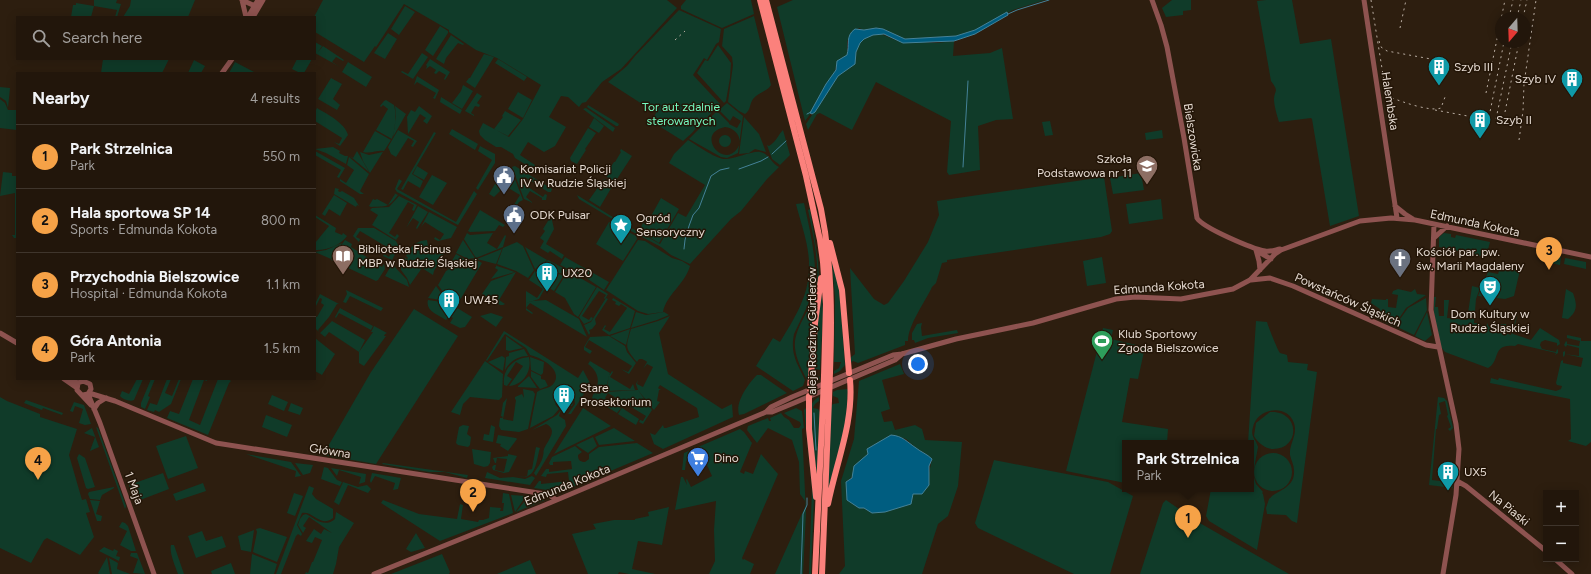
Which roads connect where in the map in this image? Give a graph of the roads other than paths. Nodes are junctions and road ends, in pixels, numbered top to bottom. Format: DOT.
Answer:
graph roads {
  1 [pos="242,0"];
  2 [pos="258,0"];
  3 [pos="263,0"];
  4 [pos="760,0"];
  5 [pos="766,0"];
  6 [pos="1152,0"];
  7 [pos="1364,0"];
  8 [pos="256,7"];
  9 [pos="247,16"];
  10 [pos="248,16"];
  11 [pos="253,16"];
  12 [pos="227,60"];
  13 [pos="231,60"];
  14 [pos="224,71"];
  15 [pos="1395,205"];
  16 [pos="1385,218"];
  17 [pos="1397,218"];
  18 [pos="1415,220"];
  19 [pos="1434,224"];
  20 [pos="1447,226"];
  21 [pos="826,232"];
  22 [pos="1434,238"];
  23 [pos="1285,248"];
  24 [pos="1254,249"];
  25 [pos="1266,252"];
  26 [pos="1591,257"];
  27 [pos="1270,259"];
  28 [pos="823,262"];
  29 [pos="1260,270"];
  30 [pos="1270,278"];
  31 [pos="1250,280"];
  32 [pos="0,333"];
  33 [pos="16,342"];
  34 [pos="1438,347"];
  35 [pos="902,354"];
  36 [pos="849,373"];
  37 [pos="70,380"];
  38 [pos="850,380"];
  39 [pos="81,382"];
  40 [pos="810,389"];
  41 [pos="88,392"];
  42 [pos="809,396"];
  43 [pos="106,398"];
  44 [pos="826,401"];
  45 [pos="94,409"];
  46 [pos="766,412"];
  47 [pos="1458,481"];
  48 [pos="556,500"];
  49 [pos="818,518"];
  50 [pos="824,526"];
  51 [pos="1543,549"];
  52 [pos="1558,562"];
  53 [pos="154,574"];
  54 [pos="374,574"];
  55 [pos="815,574"];
  56 [pos="822,574"];
  57 [pos="1442,574"];
  58 [pos="1572,574"];
  1 -- 8 [label="street"];
  1 -- 9 [label="street"];
  2 -- 8 [label="street"];
  3 -- 8 [label="street"];
  4 -- 28 [label="main road, aleja Rodziny Gürtlerów"];
  5 -- 21 [label="main road, aleja Rodziny Gürtlerów"];
  6 -- 24 [label="street, Bielszowicka"];
  7 -- 15 [label="street, Halembska"];
  8 -- 10 [label="street"];
  8 -- 11 [label="street"];
  12 -- 14 [label="street"];
  13 -- 14 [label="street"];
  15 -- 16 [label="street"];
  15 -- 17 [label="street, Halembska"];
  15 -- 18 [label="street"];
  16 -- 17 [label="street, Edmunda Kokota"];
  16 -- 23 [label="street, Edmunda Kokota"];
  17 -- 18 [label="street, Edmunda Kokota"];
  18 -- 19 [label="street, Edmunda Kokota"];
  19 -- 20 [label="street, Edmunda Kokota"];
  19 -- 22 [label="street"];
  20 -- 22 [label="street"];
  20 -- 26 [label="street, Edmunda Kokota"];
  21 -- 36 [label="main road"];
  21 -- 44 [label="main road, aleja Rodziny Gürtlerów, bridge"];
  22 -- 34 [label="street"];
  23 -- 25 [label="street"];
  23 -- 27 [label="street, Edmunda Kokota"];
  24 -- 25 [label="street, Bielszowicka"];
  24 -- 27 [label="street, Bielszowicka"];
  24 -- 29 [label="street"];
  25 -- 27 [label="street"];
  27 -- 29 [label="street, Edmunda Kokota"];
  28 -- 40 [label="main road"];
  28 -- 44 [label="main road, aleja Rodziny Gürtlerów, bridge"];
  29 -- 30 [label="street"];
  29 -- 31 [label="street, Edmunda Kokota"];
  30 -- 31 [label="street, Powstańców Śląskich"];
  30 -- 34 [label="street, Powstańców Śląskich"];
  31 -- 35 [label="street, Edmunda Kokota"];
  32 -- 33 [label="street"];
  34 -- 47 [label="street"];
  35 -- 36 [label="street, Edmunda Kokota"];
  35 -- 38 [label="street, Edmunda Kokota"];
  36 -- 38 [label="street"];
  36 -- 40 [label="street, Edmunda Kokota"];
  37 -- 39 [label="street"];
  38 -- 42 [label="street, Edmunda Kokota"];
  38 -- 50 [label="main road"];
  39 -- 41 [label="street"];
  39 -- 41 [label="street"];
  40 -- 42 [label="street"];
  40 -- 46 [label="street, Edmunda Kokota"];
  41 -- 43 [label="street, Główna"];
  41 -- 45 [label="street, 1 Maja"];
  42 -- 46 [label="street, Edmunda Kokota"];
  42 -- 49 [label="main road"];
  43 -- 45 [label="street"];
  43 -- 48 [label="street, Główna"];
  44 -- 49 [label="main road, aleja Rodziny Gürtlerów"];
  44 -- 50 [label="main road, aleja Rodziny Gürtlerów"];
  45 -- 53 [label="street, 1 Maja"];
  46 -- 48 [label="street, Edmunda Kokota"];
  47 -- 51 [label="street, Na Piaski"];
  47 -- 57 [label="street"];
  48 -- 54 [label="street, Edmunda Kokota"];
  49 -- 55 [label="main road, aleja Rodziny Gürtlerów"];
  50 -- 56 [label="main road, aleja Rodziny Gürtlerów"];
  52 -- 58 [label="street"];
}
